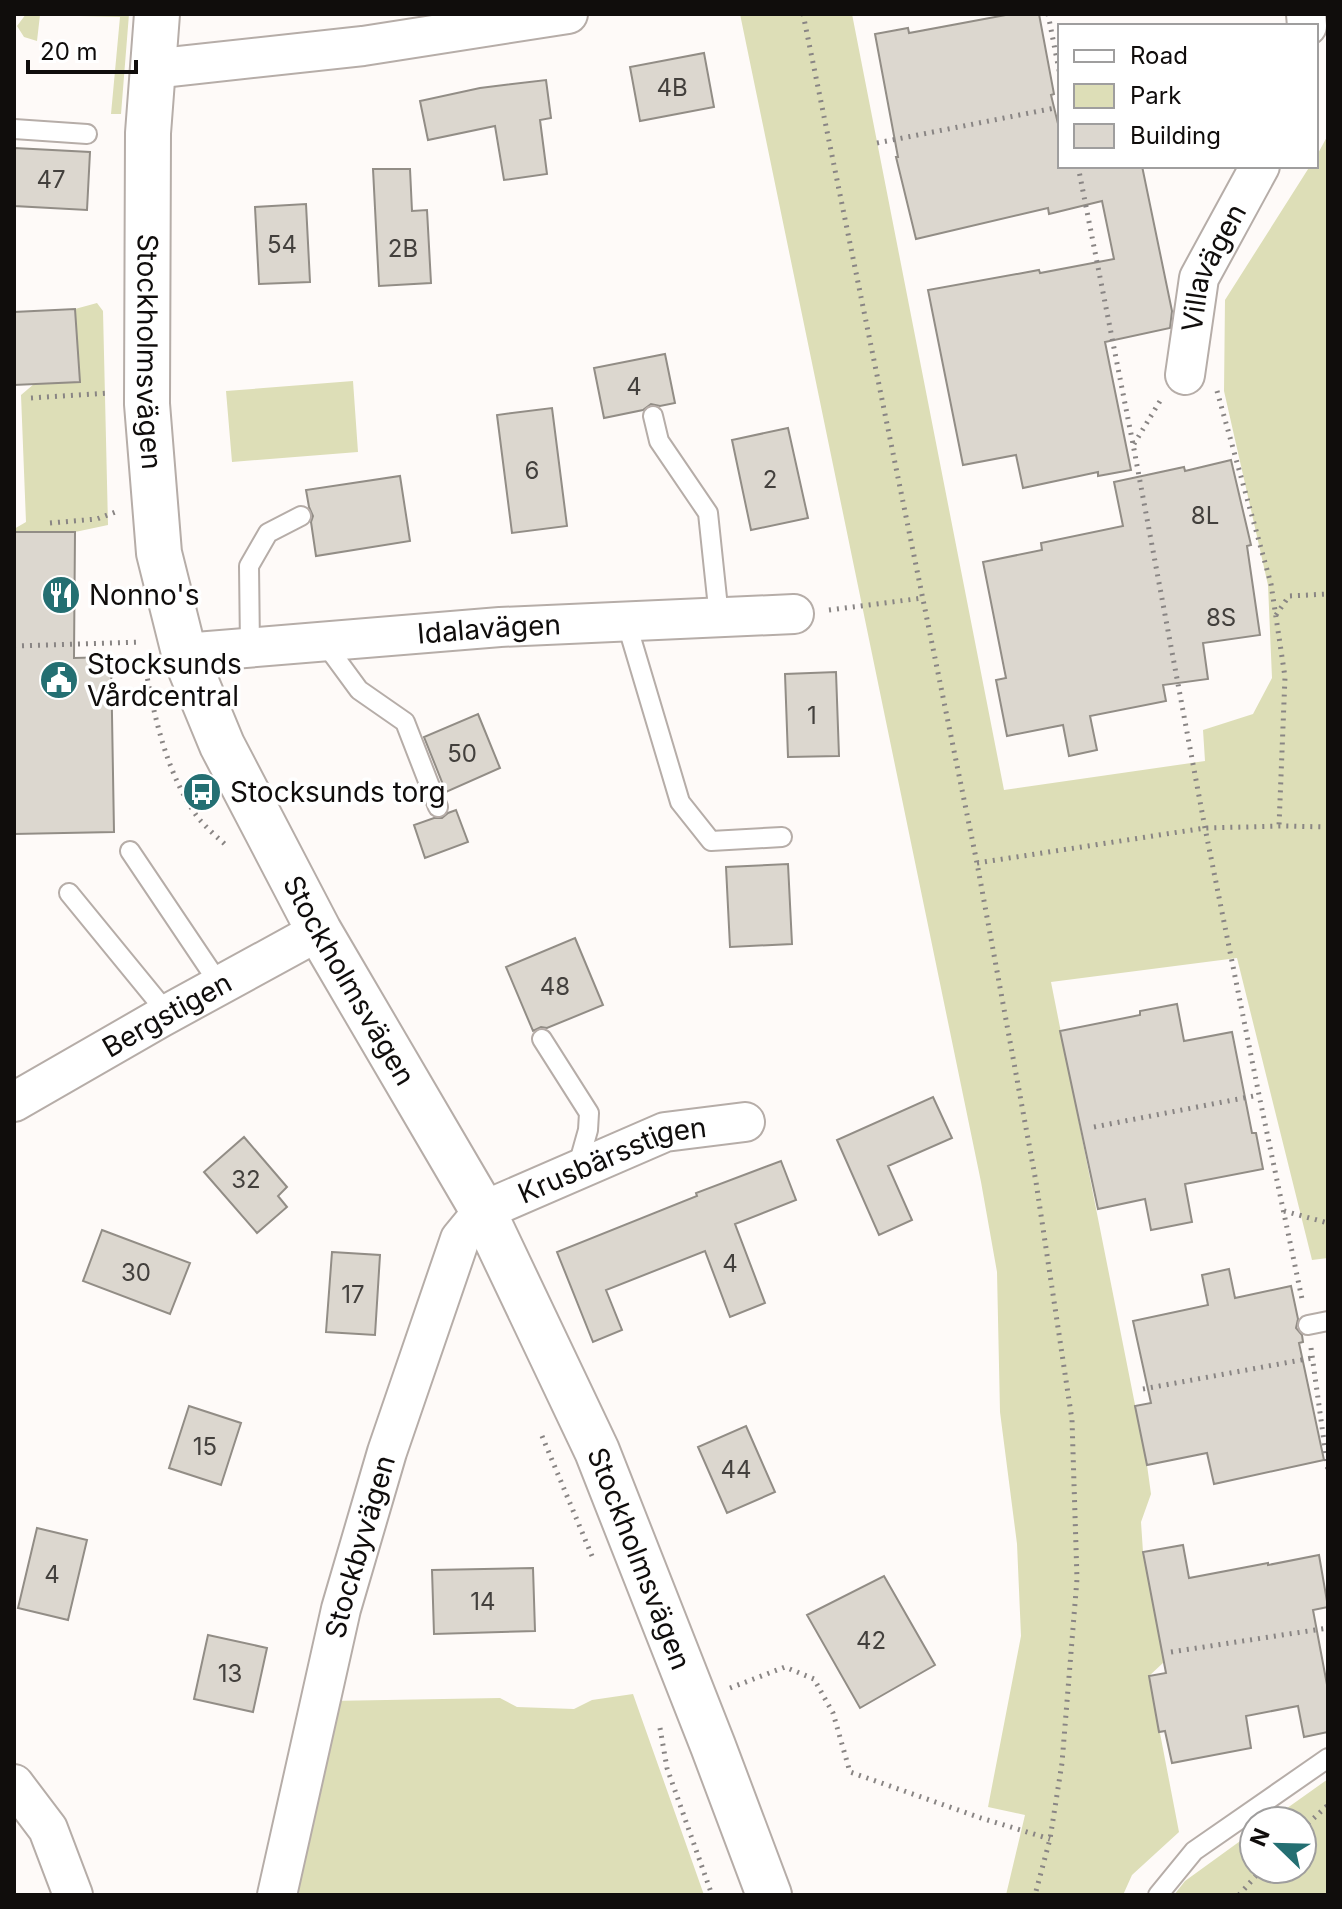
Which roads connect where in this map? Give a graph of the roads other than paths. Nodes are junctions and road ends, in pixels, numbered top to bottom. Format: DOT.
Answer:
graph roads {
  1 [pos="157,14"];
  2 [pos="568,14"];
  3 [pos="152,69"];
  4 [pos="14,129"];
  5 [pos="87,134"];
  6 [pos="1259,168"];
  7 [pos="1185,375"];
  8 [pos="653,416"];
  9 [pos="301,516"];
  10 [pos="794,614"];
  11 [pos="719,617"];
  12 [pos="626,621"];
  13 [pos="323,641"];
  14 [pos="250,647"];
  15 [pos="184,653"];
  16 [pos="438,807"];
  17 [pos="782,837"];
  18 [pos="130,851"];
  19 [pos="69,893"];
  20 [pos="319,931"];
  21 [pos="220,985"];
  22 [pos="164,1016"];
  23 [pos="542,1039"];
  24 [pos="14,1102"];
  25 [pos="745,1122"];
  26 [pos="577,1169"];
  27 [pos="483,1211"];
  28 [pos="1328,1321"];
  29 [pos="1308,1325"];
  30 [pos="1328,1758"];
  31 [pos="14,1784"];
  32 [pos="73,1895"];
  33 [pos="277,1895"];
  34 [pos="769,1895"];
  35 [pos="1158,1895"];
  1 -- 3 [label="street, Stockholmsvägen"];
  2 -- 3 [label="street"];
  3 -- 15 [label="street, Stockholmsvägen"];
  4 -- 5 [label="lane"];
  6 -- 7 [label="street, Villavägen"];
  8 -- 11 [label="lane"];
  9 -- 14 [label="lane"];
  10 -- 11 [label="street, Idalavägen"];
  11 -- 12 [label="street, Idalavägen"];
  12 -- 13 [label="street, Idalavägen"];
  12 -- 17 [label="lane"];
  13 -- 14 [label="street, Idalavägen"];
  13 -- 16 [label="lane"];
  14 -- 15 [label="street, Idalavägen"];
  15 -- 20 [label="street, Stockholmsvägen"];
  18 -- 21 [label="lane"];
  19 -- 22 [label="lane"];
  20 -- 21 [label="street, Bergstigen"];
  20 -- 27 [label="street, Stockholmsvägen"];
  21 -- 22 [label="street, Bergstigen"];
  22 -- 24 [label="street, Bergstigen"];
  23 -- 26 [label="lane"];
  25 -- 26 [label="street, Krusbärsstigen"];
  26 -- 27 [label="street, Krusbärsstigen"];
  27 -- 33 [label="street, Stockbyvägen"];
  27 -- 34 [label="street, Stockholmsvägen"];
  28 -- 29 [label="lane"];
  30 -- 35 [label="lane"];
  31 -- 32 [label="street"];
}
